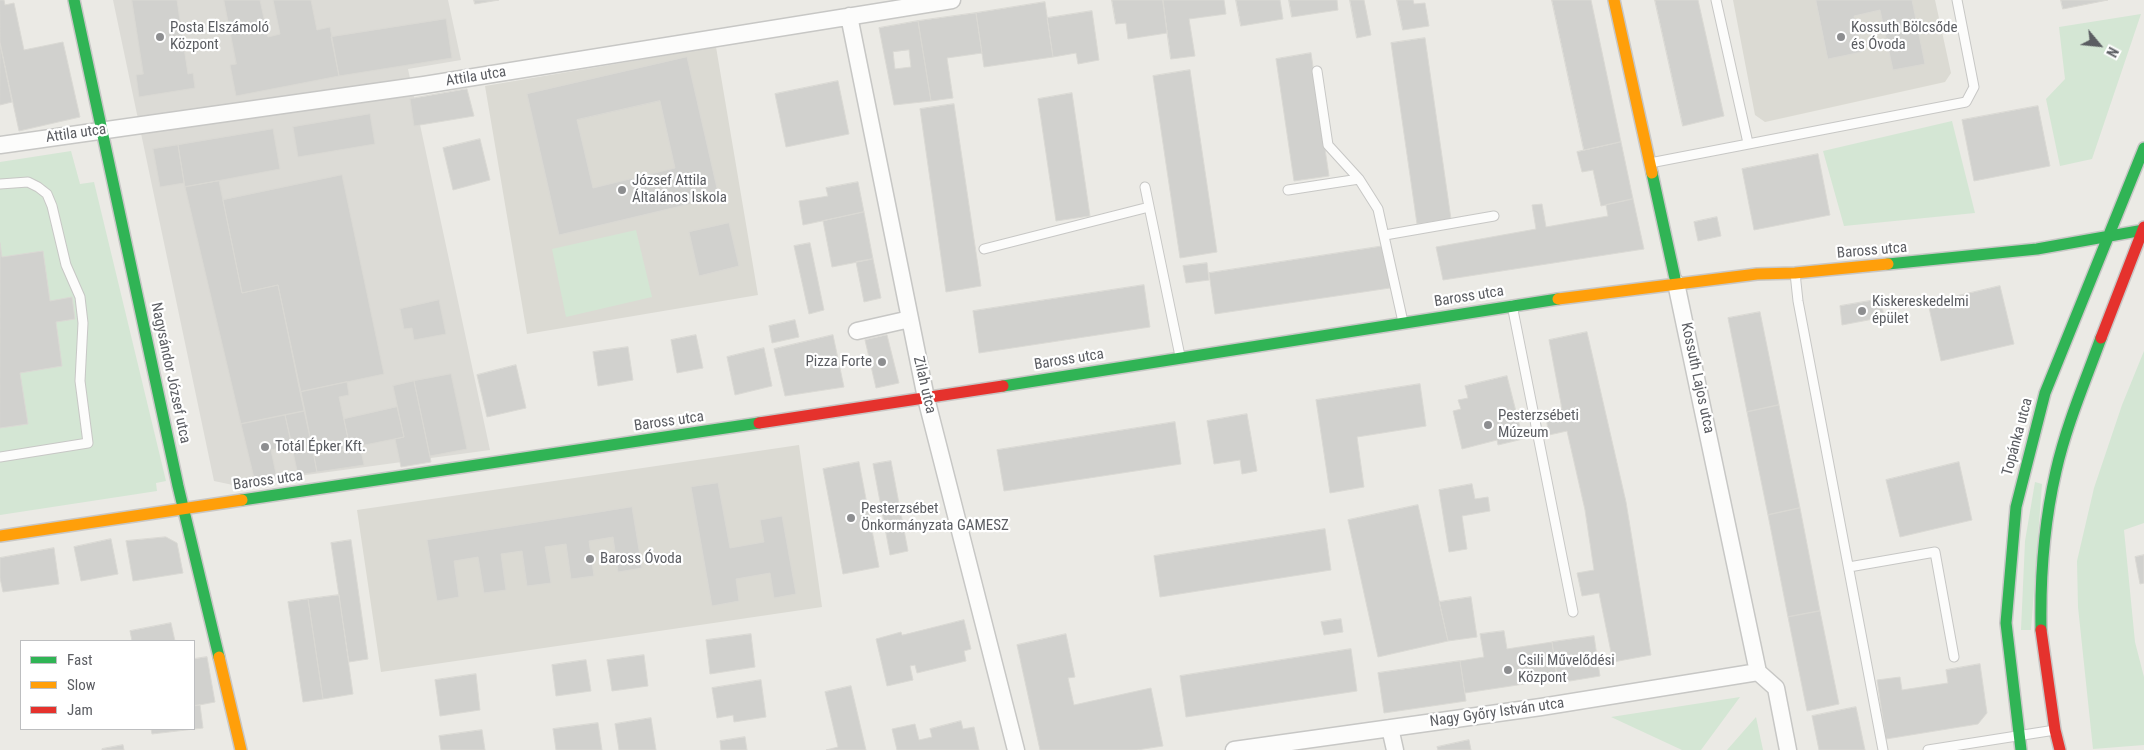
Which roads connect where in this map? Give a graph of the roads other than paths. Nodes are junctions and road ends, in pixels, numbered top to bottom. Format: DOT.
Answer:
graph roads {
  1 [pos="74,0"];
  2 [pos="952,0"];
  3 [pos="1614,0"];
  4 [pos="1716,0"];
  5 [pos="1956,0"];
  6 [pos="849,16"];
  7 [pos="1317,71"];
  8 [pos="103,130"];
  9 [pos="1748,143"];
  10 [pos="0,145"];
  11 [pos="2144,148"];
  12 [pos="1649,164"];
  13 [pos="1359,179"];
  14 [pos="0,184"];
  15 [pos="1145,187"];
  16 [pos="1288,190"];
  17 [pos="1149,207"];
  18 [pos="1494,216"];
  19 [pos="2144,230"];
  20 [pos="1384,235"];
  21 [pos="2107,238"];
  22 [pos="984,250"];
  23 [pos="1795,273"];
  24 [pos="1676,283"];
  25 [pos="1512,305"];
  26 [pos="910,320"];
  27 [pos="1403,323"];
  28 [pos="857,331"];
  29 [pos="1180,359"];
  30 [pos="926,398"];
  31 [pos="0,457"];
  32 [pos="184,509"];
  33 [pos="0,536"];
  34 [pos="1849,567"];
  35 [pos="1573,612"];
  36 [pos="1954,656"];
  37 [pos="1758,672"];
  38 [pos="1390,728"];
  39 [pos="2055,730"];
  40 [pos="2019,736"];
  41 [pos="241,750"];
  42 [pos="1016,750"];
  43 [pos="1234,750"];
  44 [pos="1395,750"];
  45 [pos="1788,750"];
  46 [pos="1883,750"];
  47 [pos="1928,750"];
  48 [pos="2021,750"];
  49 [pos="2060,750"];
  1 -- 8 [label="street, Nagysándor József utca"];
  2 -- 6 [label="street, Attila utca"];
  3 -- 12 [label="street, Kossuth Lajos utca"];
  4 -- 9 [label="lane"];
  5 -- 9 [label="lane"];
  6 -- 8 [label="street, Attila utca"];
  6 -- 26 [label="street, Zilah utca"];
  7 -- 13 [label="lane"];
  8 -- 10 [label="street, Attila utca"];
  8 -- 32 [label="street, Nagysándor József utca"];
  9 -- 12 [label="lane"];
  11 -- 21 [label="street, Topánka utca"];
  12 -- 24 [label="street, Kossuth Lajos utca"];
  13 -- 16 [label="lane"];
  13 -- 20 [label="lane"];
  14 -- 31 [label="lane"];
  15 -- 17 [label="lane"];
  17 -- 22 [label="lane"];
  17 -- 29 [label="lane"];
  18 -- 20 [label="lane"];
  19 -- 21 [label="street, Baross utca"];
  19 -- 39 [label="street"];
  20 -- 27 [label="lane"];
  21 -- 23 [label="street, Baross utca"];
  21 -- 40 [label="street, Topánka utca"];
  23 -- 24 [label="street, Baross utca"];
  23 -- 34 [label="lane"];
  24 -- 25 [label="street, Baross utca"];
  24 -- 37 [label="street, Kossuth Lajos utca"];
  25 -- 27 [label="street, Baross utca"];
  25 -- 35 [label="lane"];
  26 -- 28 [label="street"];
  26 -- 30 [label="street, Zilah utca"];
  27 -- 29 [label="street, Baross utca"];
  29 -- 30 [label="street, Baross utca"];
  30 -- 32 [label="street, Baross utca"];
  30 -- 42 [label="street, Zilah utca"];
  32 -- 33 [label="street, Baross utca"];
  32 -- 41 [label="street, Nagysándor József utca"];
  34 -- 36 [label="lane"];
  34 -- 46 [label="lane"];
  37 -- 38 [label="street, Nagy Győry István utca"];
  37 -- 45 [label="street"];
  38 -- 43 [label="street, Nagy Győry István utca"];
  38 -- 44 [label="street"];
  39 -- 40 [label="lane"];
  39 -- 49 [label="street"];
  40 -- 47 [label="lane"];
  40 -- 48 [label="street, Topánka utca"];
}
